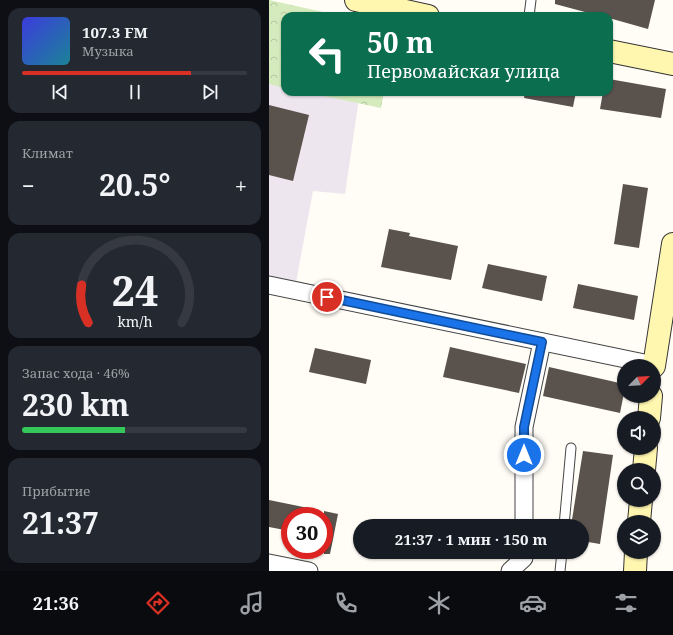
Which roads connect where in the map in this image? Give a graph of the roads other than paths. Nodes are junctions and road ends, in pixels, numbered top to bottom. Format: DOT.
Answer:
graph roads {
  1 [pos="356,0"];
  2 [pos="531,0"];
  3 [pos="410,12"];
  4 [pos="530,12"];
  5 [pos="613,53"];
  6 [pos="673,64"];
  7 [pos="673,244"];
  8 [pos="269,285"];
  9 [pos="542,342"];
  10 [pos="621,359"];
  11 [pos="655,359"];
  12 [pos="571,448"];
  13 [pos="524,519"];
  14 [pos="565,519"];
  15 [pos="523,559"];
  16 [pos="561,559"];
  17 [pos="636,559"];
  18 [pos="269,563"];
  19 [pos="309,571"];
  20 [pos="510,571"];
  21 [pos="560,571"];
  22 [pos="635,571"];
  1 -- 3 [label="street"];
  2 -- 4 [label="lane"];
  5 -- 6 [label="street"];
  7 -- 11 [label="street"];
  8 -- 9 [label="street"];
  9 -- 10 [label="street"];
  9 -- 13 [label="street"];
  12 -- 14 [label="lane"];
  15 -- 20 [label="street"];
  16 -- 21 [label="lane"];
  17 -- 22 [label="street"];
  18 -- 19 [label="street"];
}
